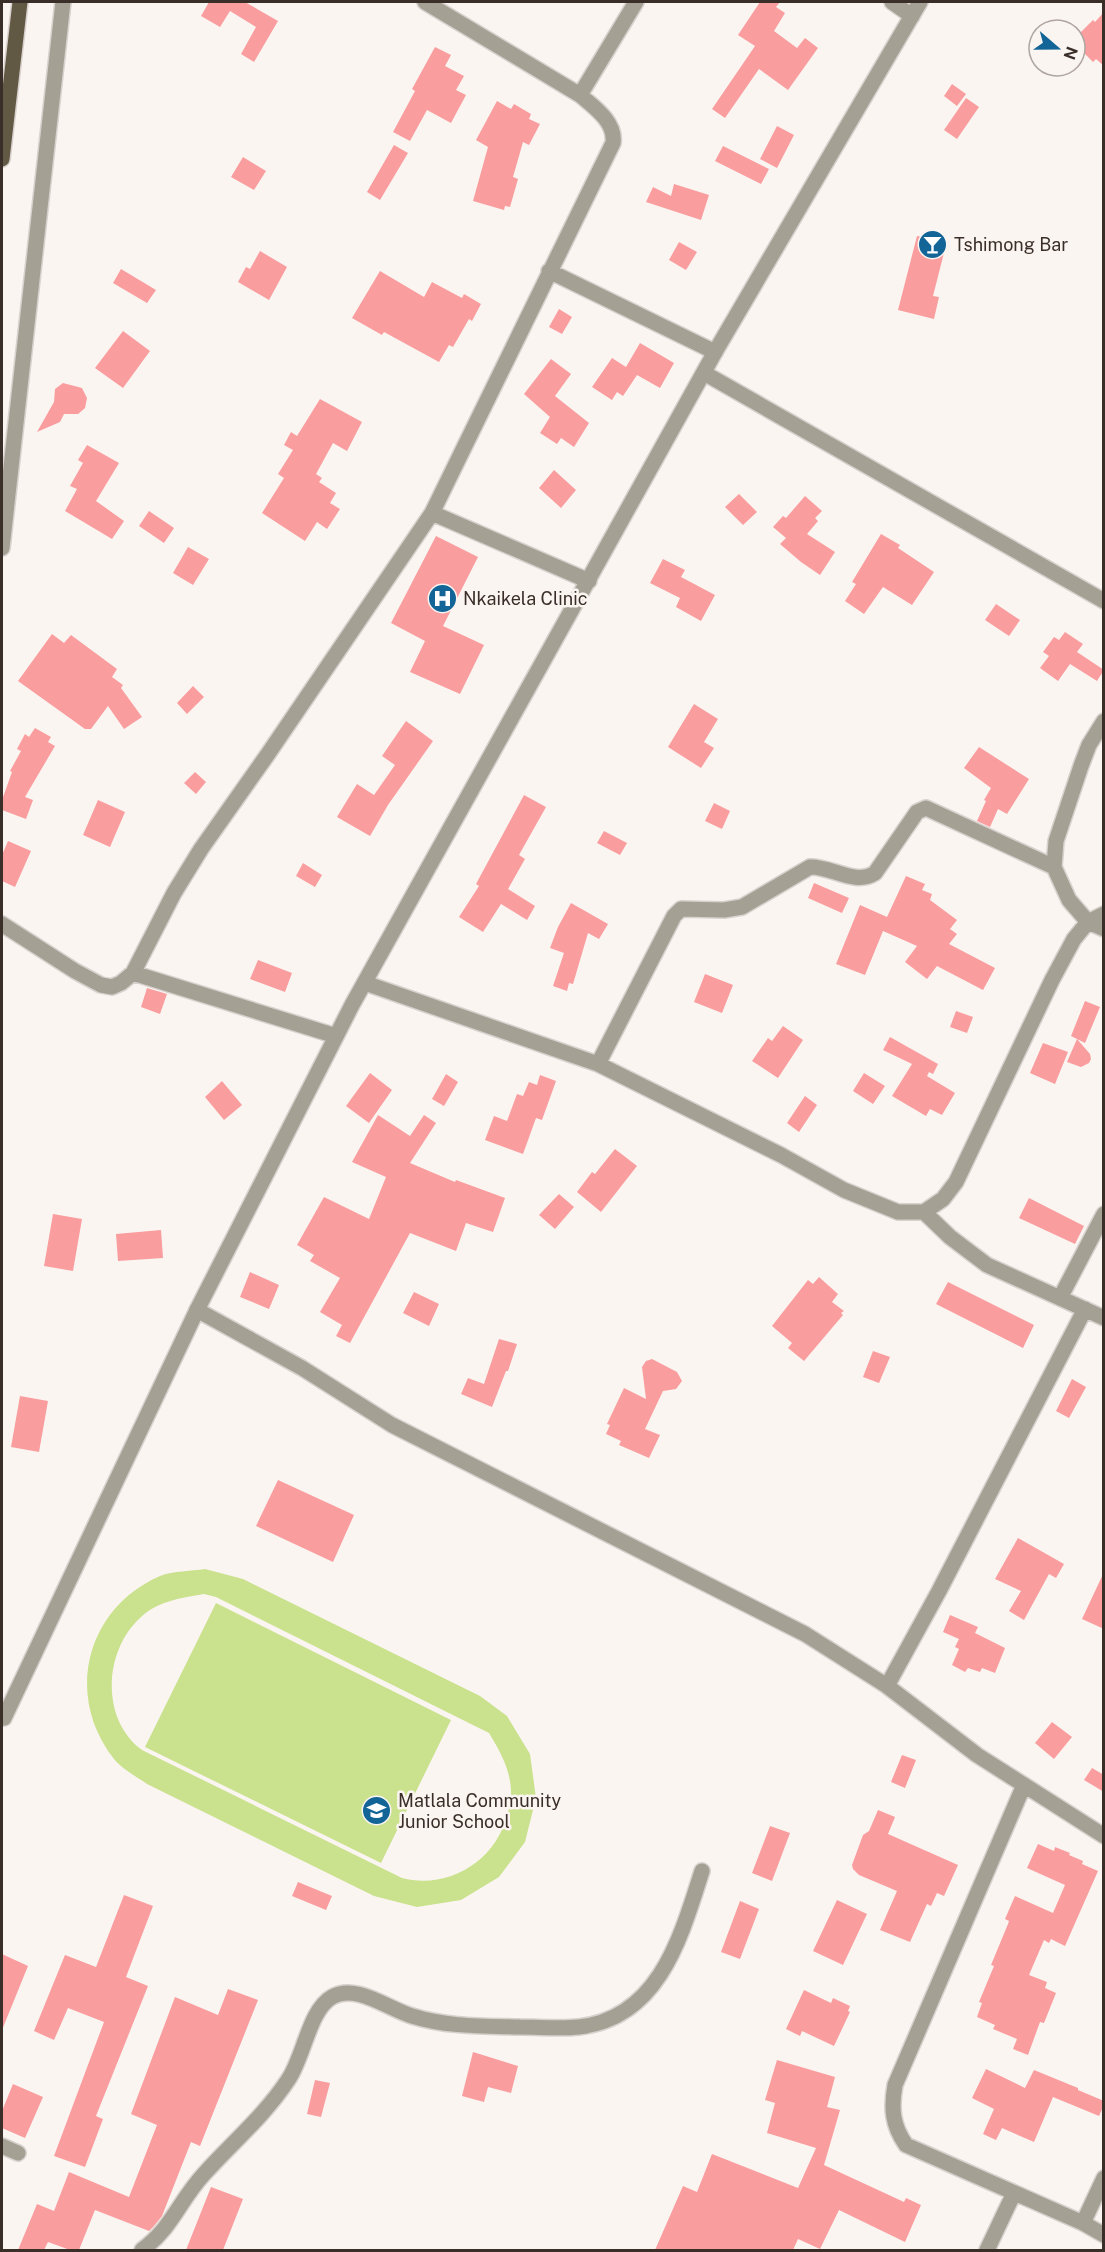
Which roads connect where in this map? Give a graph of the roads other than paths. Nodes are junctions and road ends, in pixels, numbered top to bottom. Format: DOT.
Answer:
graph roads {
  1 [pos="20,2"];
  2 [pos="63,2"];
  3 [pos="424,2"];
  4 [pos="636,2"];
  5 [pos="892,2"];
  6 [pos="920,2"];
  7 [pos="912,16"];
  8 [pos="580,95"];
  9 [pos="2,159"];
  10 [pos="549,271"];
  11 [pos="715,352"];
  12 [pos="704,373"];
  13 [pos="432,513"];
  14 [pos="2,548"];
  15 [pos="589,581"];
  16 [pos="1104,601"];
  17 [pos="1104,721"];
  18 [pos="1054,867"];
  19 [pos="1104,914"];
  20 [pos="1088,922"];
  21 [pos="2,924"];
  22 [pos="1104,929"];
  23 [pos="133,973"];
  24 [pos="365,983"];
  25 [pos="336,1036"];
  26 [pos="598,1064"];
  27 [pos="924,1212"];
  28 [pos="1104,1214"];
  29 [pos="1060,1298"];
  30 [pos="1084,1309"];
  31 [pos="197,1310"];
  32 [pos="1104,1318"];
  33 [pos="887,1686"];
  34 [pos="2,1720"];
  35 [pos="1024,1785"];
  36 [pos="1104,1836"];
  37 [pos="702,1871"];
  38 [pos="2,2146"];
  39 [pos="18,2153"];
  40 [pos="1104,2178"];
  41 [pos="1014,2193"];
  42 [pos="1083,2223"];
  43 [pos="1104,2235"];
  44 [pos="142,2250"];
  45 [pos="987,2250"];
  1 -- 9 [label="main road"];
  2 -- 14 [label="street"];
  3 -- 8 [label="street"];
  4 -- 8 [label="street"];
  5 -- 7 [label="street"];
  6 -- 7 [label="street"];
  7 -- 11 [label="street"];
  8 -- 10 [label="street"];
  10 -- 11 [label="street"];
  10 -- 13 [label="street"];
  11 -- 12 [label="street"];
  12 -- 15 [label="street"];
  12 -- 16 [label="street"];
  13 -- 15 [label="street"];
  13 -- 23 [label="street"];
  15 -- 24 [label="street"];
  17 -- 18 [label="street"];
  18 -- 20 [label="street"];
  18 -- 26 [label="street"];
  19 -- 20 [label="street"];
  20 -- 22 [label="street"];
  20 -- 27 [label="street"];
  21 -- 23 [label="street"];
  23 -- 25 [label="street"];
  24 -- 25 [label="street"];
  24 -- 26 [label="street"];
  25 -- 31 [label="street"];
  26 -- 27 [label="street"];
  27 -- 29 [label="street"];
  28 -- 29 [label="street"];
  29 -- 30 [label="street"];
  30 -- 32 [label="street"];
  30 -- 33 [label="street"];
  31 -- 33 [label="street"];
  31 -- 34 [label="street"];
  33 -- 35 [label="street"];
  35 -- 36 [label="street"];
  35 -- 41 [label="street"];
  37 -- 44 [label="street"];
  38 -- 39 [label="street"];
  40 -- 42 [label="street"];
  41 -- 42 [label="street"];
  41 -- 45 [label="street"];
  42 -- 43 [label="street"];
}
